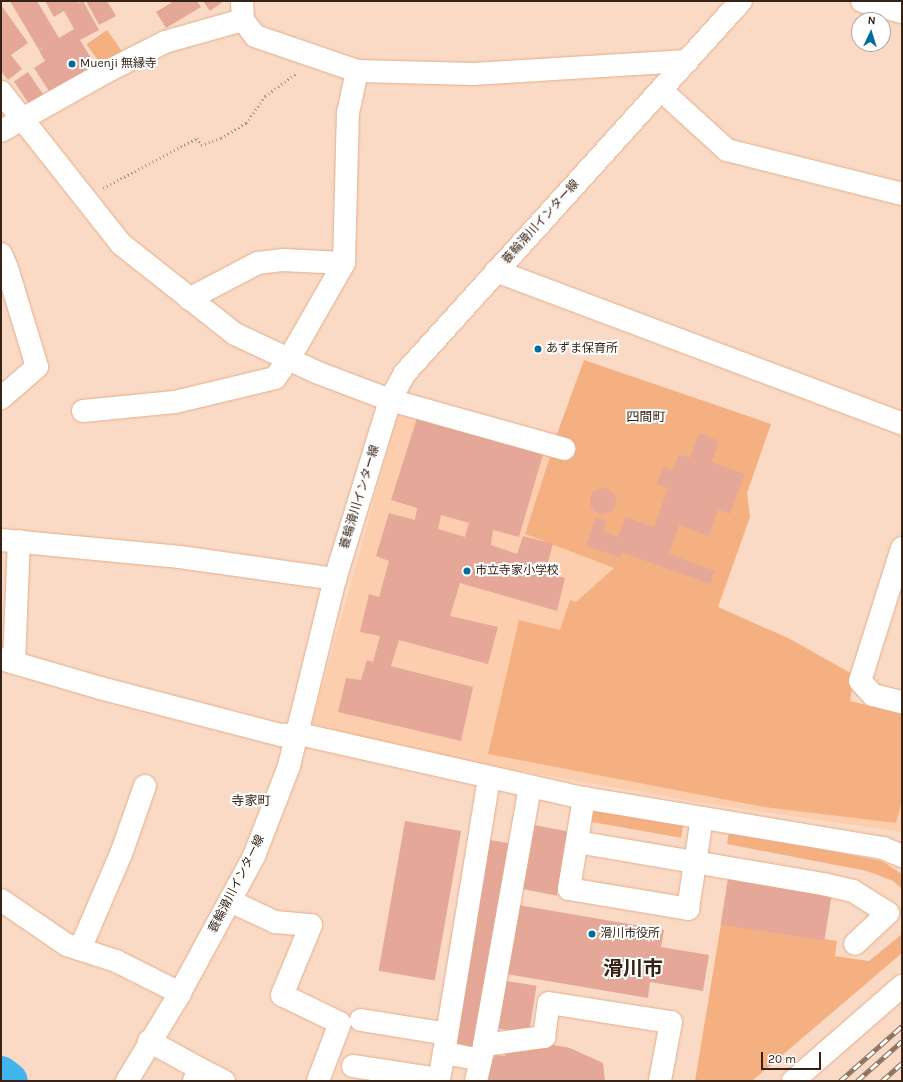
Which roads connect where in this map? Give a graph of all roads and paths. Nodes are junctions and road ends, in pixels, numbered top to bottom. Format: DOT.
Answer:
graph roads {
  1 [pos="741,1"];
  2 [pos="862,1"];
  3 [pos="243,10"];
  4 [pos="902,12"];
  5 [pos="319,59"];
  6 [pos="688,61"];
  7 [pos="357,71"];
  8 [pos="661,90"];
  9 [pos="1,92"];
  10 [pos="21,119"];
  11 [pos="1,132"];
  12 [pos="902,194"];
  13 [pos="83,199"];
  14 [pos="4,261"];
  15 [pos="344,263"];
  16 [pos="496,271"];
  17 [pos="189,299"];
  18 [pos="289,359"];
  19 [pos="1,398"];
  20 [pos="390,400"];
  21 [pos="83,411"];
  22 [pos="902,424"];
  23 [pos="564,449"];
  24 [pos="10,540"];
  25 [pos="902,548"];
  26 [pos="335,579"];
  27 [pos="7,661"];
  28 [pos="902,702"];
  29 [pos="298,734"];
  30 [pos="489,778"];
  31 [pos="145,786"];
  32 [pos="530,786"];
  33 [pos="584,798"];
  34 [pos="702,818"];
  35 [pos="577,842"];
  36 [pos="902,856"];
  37 [pos="695,863"];
  38 [pos="1,900"];
  39 [pos="230,901"];
  40 [pos="855,944"];
  41 [pos="80,949"];
  42 [pos="902,986"];
  43 [pos="180,993"];
  44 [pos="361,1020"];
  45 [pos="149,1042"];
  46 [pos="446,1044"];
  47 [pos="483,1053"];
  48 [pos="353,1066"];
  49 [pos="197,1075"];
  50 [pos="126,1081"];
  51 [pos="224,1081"];
  52 [pos="318,1081"];
  53 [pos="476,1081"];
  54 [pos="660,1081"];
  55 [pos="793,1081"];
  1 -- 6 [label="street, 蓑輪滑川インター線"];
  2 -- 4 [label="street"];
  3 -- 5 [label="street"];
  3 -- 10 [label="street"];
  5 -- 7 [label="street"];
  5 -- 13 [label="path"];
  6 -- 7 [label="street"];
  6 -- 8 [label="street, 蓑輪滑川インター線"];
  7 -- 15 [label="street"];
  8 -- 12 [label="street"];
  8 -- 16 [label="street, 蓑輪滑川インター線"];
  9 -- 10 [label="street"];
  10 -- 11 [label="street"];
  10 -- 13 [label="street"];
  13 -- 17 [label="street"];
  14 -- 19 [label="street"];
  15 -- 17 [label="street"];
  15 -- 18 [label="street"];
  16 -- 20 [label="street, 蓑輪滑川インター線"];
  16 -- 22 [label="street"];
  17 -- 18 [label="street"];
  18 -- 20 [label="street"];
  18 -- 21 [label="street"];
  20 -- 23 [label="street"];
  20 -- 26 [label="street, 蓑輪滑川インター線"];
  24 -- 26 [label="street"];
  24 -- 27 [label="street"];
  25 -- 28 [label="street"];
  26 -- 29 [label="street, 蓑輪滑川インター線"];
  27 -- 29 [label="street"];
  29 -- 30 [label="street"];
  29 -- 39 [label="street, 蓑輪滑川インター線"];
  30 -- 32 [label="street"];
  30 -- 46 [label="street"];
  31 -- 41 [label="street"];
  32 -- 33 [label="street"];
  32 -- 47 [label="street"];
  33 -- 34 [label="street"];
  33 -- 35 [label="street"];
  34 -- 36 [label="street"];
  34 -- 37 [label="street"];
  35 -- 37 [label="street"];
  35 -- 37 [label="street"];
  37 -- 40 [label="street"];
  38 -- 41 [label="street"];
  39 -- 43 [label="street, 蓑輪滑川インター線"];
  39 -- 52 [label="street"];
  41 -- 43 [label="street"];
  42 -- 55 [label="street"];
  43 -- 45 [label="street, 蓑輪滑川インター線"];
  44 -- 46 [label="street"];
  45 -- 49 [label="street"];
  45 -- 50 [label="street, 蓑輪滑川インター線"];
  46 -- 47 [label="street"];
  46 -- 48 [label="street"];
  47 -- 53 [label="street"];
  47 -- 54 [label="street"];
  49 -- 51 [label="street"];
}
